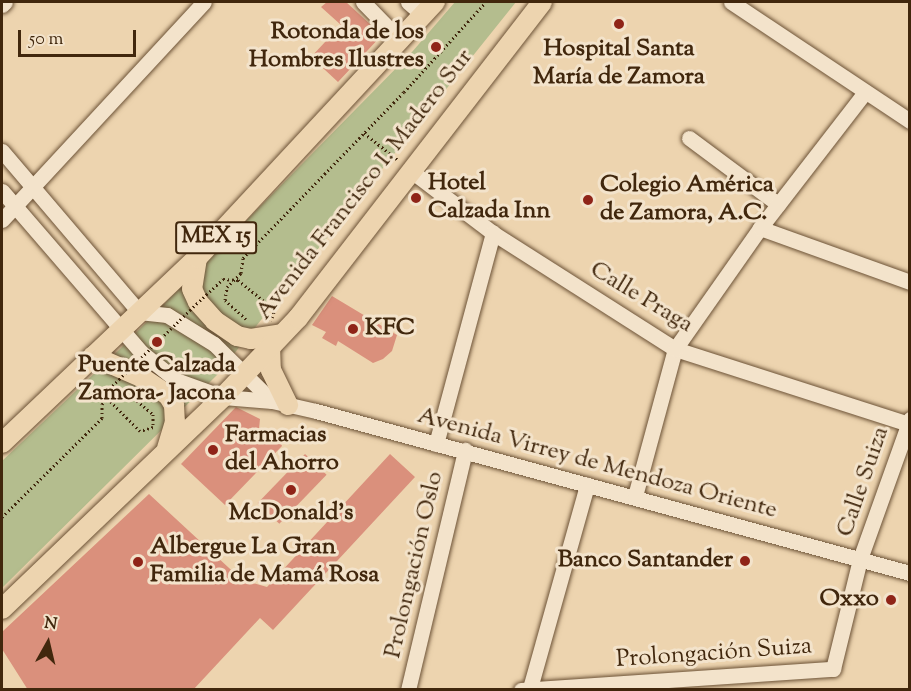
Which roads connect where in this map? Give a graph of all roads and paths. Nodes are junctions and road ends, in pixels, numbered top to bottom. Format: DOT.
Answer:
graph roads {
  1 [pos="5,2"];
  2 [pos="204,2"];
  3 [pos="363,2"];
  4 [pos="408,2"];
  5 [pos="486,2"];
  6 [pos="542,2"];
  7 [pos="730,2"];
  8 [pos="2,5"];
  9 [pos="429,8"];
  10 [pos="399,39"];
  11 [pos="865,92"];
  12 [pos="909,121"];
  13 [pos="364,133"];
  14 [pos="689,138"];
  15 [pos="2,151"];
  16 [pos="410,170"];
  17 [pos="33,188"];
  18 [pos="2,191"];
  19 [pos="778,204"];
  20 [pos="15,207"];
  21 [pos="2,220"];
  22 [pos="760,228"];
  23 [pos="493,233"];
  24 [pos="197,258"];
  25 [pos="909,282"];
  26 [pos="139,312"];
  27 [pos="252,325"];
  28 [pos="123,328"];
  29 [pos="272,335"];
  30 [pos="675,349"];
  31 [pos="93,357"];
  32 [pos="244,373"];
  33 [pos="223,397"];
  34 [pos="280,403"];
  35 [pos="909,422"];
  36 [pos="2,443"];
  37 [pos="436,444"];
  38 [pos="166,450"];
  39 [pos="465,450"];
  40 [pos="587,485"];
  41 [pos="635,496"];
  42 [pos="2,517"];
  43 [pos="860,559"];
  44 [pos="909,573"];
  45 [pos="2,609"];
  46 [pos="526,689"];
  47 [pos="408,690"];
  1 -- 8 [label="street"];
  2 -- 17 [label="street"];
  3 -- 10 [label="street"];
  4 -- 9 [label="street"];
  5 -- 13 [label="path"];
  6 -- 16 [label="main road, Avenida Francisco I. Madero Sur"];
  7 -- 11 [label="street"];
  9 -- 10 [label="main road, MEX 15"];
  10 -- 24 [label="main road, MEX 15"];
  11 -- 12 [label="street"];
  11 -- 19 [label="street"];
  13 -- 16 [label="path"];
  13 -- 27 [label="path"];
  14 -- 19 [label="street"];
  15 -- 17 [label="street"];
  16 -- 23 [label="street, Calle Praga"];
  16 -- 29 [label="main road, Avenida Francisco I. Madero Sur"];
  17 -- 20 [label="street"];
  17 -- 26 [label="street"];
  18 -- 20 [label="street, Avenida Virrey de Mendoza Oriente"];
  19 -- 22 [label="street"];
  20 -- 21 [label="street"];
  20 -- 28 [label="street, Avenida Virrey de Mendoza Oriente"];
  22 -- 25 [label="street"];
  22 -- 30 [label="street"];
  23 -- 30 [label="street, Calle Praga"];
  23 -- 37 [label="street, Prolongación Oslo"];
  24 -- 26 [label="main road, MEX 15"];
  24 -- 29 [label="main road"];
  26 -- 28 [label="main road, MEX 15"];
  26 -- 32 [label="street, Avenida Virrey de Mendoza Oriente"];
  28 -- 31 [label="main road, MEX 15"];
  28 -- 33 [label="street, Avenida Virrey de Mendoza Oriente"];
  29 -- 32 [label="main road, Avenida Francisco I. Madero Sur"];
  29 -- 34 [label="main road"];
  29 -- 42 [label="path, bridge"];
  30 -- 35 [label="street, Calle Praga"];
  30 -- 41 [label="street"];
  31 -- 36 [label="main road, MEX 15"];
  31 -- 38 [label="main road"];
  32 -- 33 [label="main road, Avenida Francisco I. Madero Sur"];
  32 -- 34 [label="street, Avenida Virrey de Mendoza Oriente"];
  33 -- 34 [label="street, Avenida Virrey de Mendoza Oriente"];
  33 -- 38 [label="main road, Avenida Francisco I. Madero Sur"];
  34 -- 37 [label="street, Avenida Virrey de Mendoza Oriente"];
  35 -- 43 [label="street, Calle Suiza"];
  37 -- 39 [label="street, Avenida Virrey de Mendoza Oriente"];
  38 -- 45 [label="main road, Avenida Francisco I. Madero Sur"];
  39 -- 40 [label="street, Avenida Virrey de Mendoza Oriente"];
  39 -- 47 [label="street, Prolongación Oslo"];
  40 -- 41 [label="street, Avenida Virrey de Mendoza Oriente"];
  40 -- 46 [label="street"];
  41 -- 43 [label="street, Avenida Virrey de Mendoza Oriente"];
  43 -- 44 [label="street, Avenida Virrey de Mendoza Oriente"];
  43 -- 46 [label="street, Prolongación Suiza"];
}
